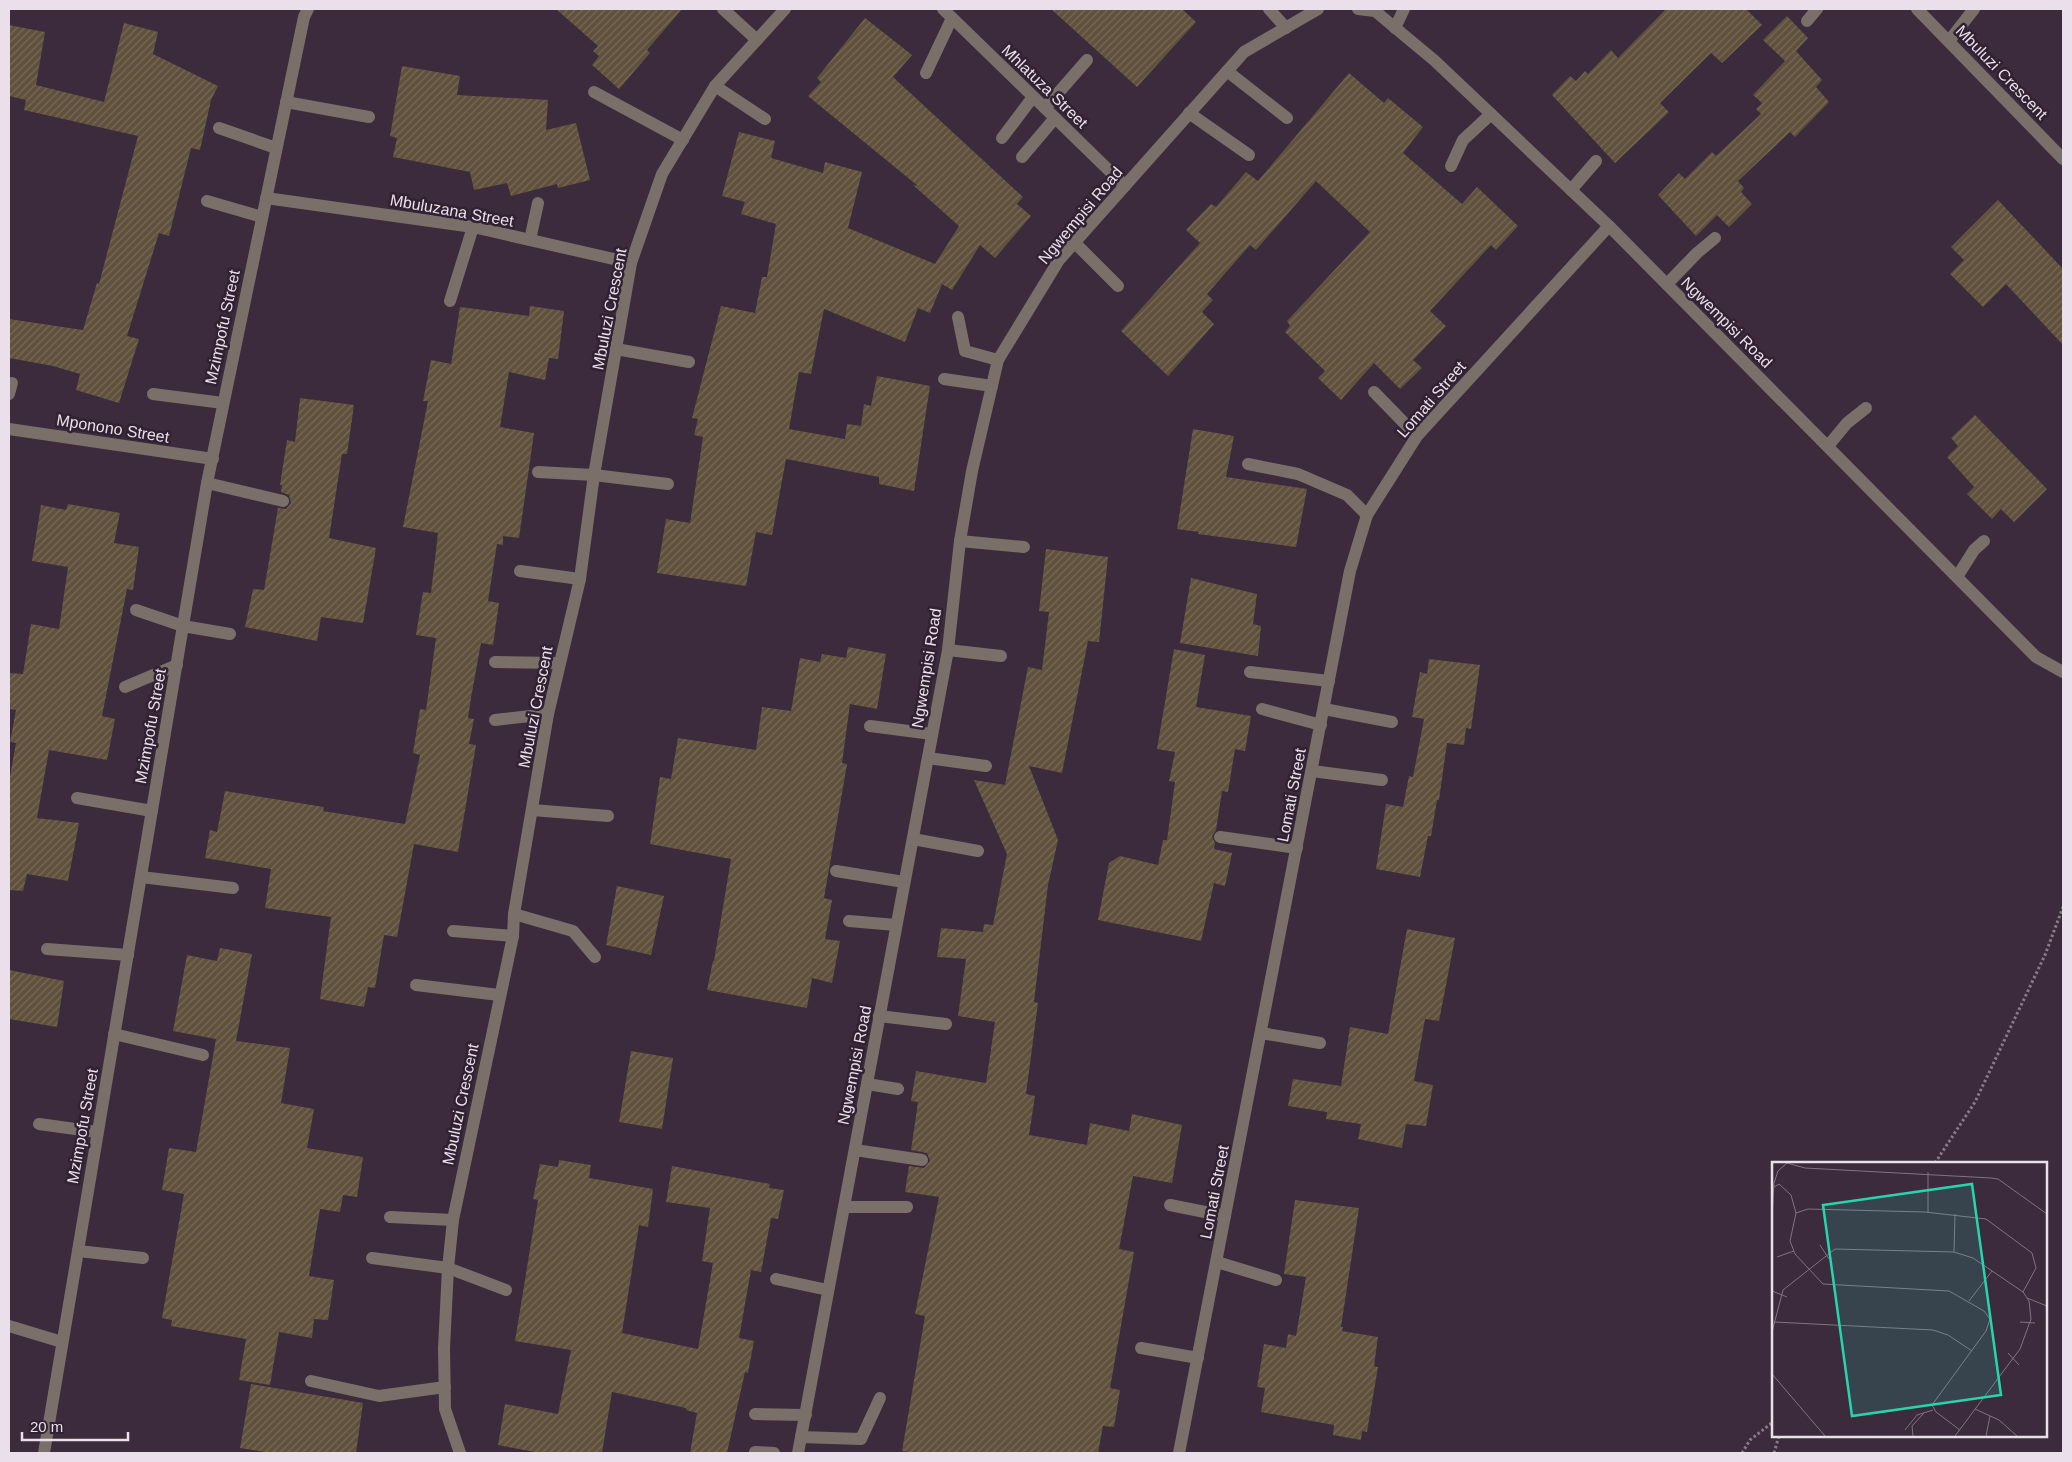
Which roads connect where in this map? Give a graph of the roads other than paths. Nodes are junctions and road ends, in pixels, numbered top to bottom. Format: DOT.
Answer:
graph roads {
  1 [pos="308,9"];
  2 [pos="723,9"];
  3 [pos="785,9"];
  4 [pos="1269,9"];
  5 [pos="1318,9"];
  6 [pos="1358,9"];
  7 [pos="1404,9"];
  8 [pos="1817,9"];
  9 [pos="1917,9"];
  10 [pos="1974,9"];
  11 [pos="948,13"];
  12 [pos="1807,20"];
  13 [pos="1286,28"];
  14 [pos="1396,28"];
  15 [pos="757,40"];
  16 [pos="1949,41"];
  17 [pos="1087,60"];
  18 [pos="1227,71"];
  19 [pos="926,73"];
  20 [pos="716,86"];
  21 [pos="594,92"];
  22 [pos="1033,97"];
  23 [pos="286,102"];
  24 [pos="1045,108"];
  25 [pos="1189,113"];
  26 [pos="1491,114"];
  27 [pos="368,118"];
  28 [pos="1055,118"];
  29 [pos="1287,118"];
  30 [pos="765,119"];
  31 [pos="219,128"];
  32 [pos="1002,138"];
  33 [pos="683,140"];
  34 [pos="276,148"];
  35 [pos="1249,155"];
  36 [pos="1022,157"];
  37 [pos="2063,159"];
  38 [pos="1596,162"];
  39 [pos="1451,166"];
  40 [pos="1125,186"];
  41 [pos="1571,190"];
  42 [pos="266,198"];
  43 [pos="207,201"];
  44 [pos="538,203"];
  45 [pos="262,216"];
  46 [pos="1609,226"];
  47 [pos="473,227"];
  48 [pos="1715,238"];
  49 [pos="530,240"];
  50 [pos="1075,243"];
  51 [pos="631,263"];
  52 [pos="1667,284"];
  53 [pos="1118,286"];
  54 [pos="450,301"];
  55 [pos="958,317"];
  56 [pos="616,349"];
  57 [pos="998,360"];
  58 [pos="689,362"];
  59 [pos="944,379"];
  60 [pos="992,386"];
  61 [pos="1374,392"];
  62 [pos="153,394"];
  63 [pos="223,403"];
  64 [pos="1866,408"];
  65 [pos="9,428"];
  66 [pos="1417,436"];
  67 [pos="1828,446"];
  68 [pos="213,459"];
  69 [pos="1248,464"];
  70 [pos="538,472"];
  71 [pos="594,475"];
  72 [pos="207,483"];
  73 [pos="668,484"];
  74 [pos="283,501"];
  75 [pos="1367,515"];
  76 [pos="960,541"];
  77 [pos="1984,542"];
  78 [pos="1024,548"];
  79 [pos="520,571"];
  80 [pos="1957,578"];
  81 [pos="580,579"];
  82 [pos="136,610"];
  83 [pos="183,626"];
  84 [pos="230,634"];
  85 [pos="948,650"];
  86 [pos="1001,656"];
  87 [pos="495,662"];
  88 [pos="559,663"];
  89 [pos="177,665"];
  90 [pos="1250,672"];
  91 [pos="2063,672"];
  92 [pos="1329,681"];
  93 [pos="125,687"];
  94 [pos="1262,709"];
  95 [pos="1324,710"];
  96 [pos="548,714"];
  97 [pos="495,720"];
  98 [pos="1392,722"];
  99 [pos="1321,725"];
  100 [pos="870,726"];
  101 [pos="932,734"];
  102 [pos="928,758"];
  103 [pos="986,766"];
  104 [pos="1312,771"];
  105 [pos="1382,780"];
  106 [pos="77,798"];
  107 [pos="532,810"];
  108 [pos="152,811"];
  109 [pos="608,816"];
  110 [pos="1220,837"];
  111 [pos="913,840"];
  112 [pos="1297,848"];
  113 [pos="978,851"];
  114 [pos="836,871"];
  115 [pos="141,877"];
  116 [pos="904,882"];
  117 [pos="233,888"];
  118 [pos="514,914"];
  119 [pos="849,921"];
  120 [pos="896,925"];
  121 [pos="453,931"];
  122 [pos="513,936"];
  123 [pos="47,949"];
  124 [pos="128,955"];
  125 [pos="595,957"];
  126 [pos="416,985"];
  127 [pos="499,996"];
  128 [pos="879,1016"];
  129 [pos="946,1024"];
  130 [pos="1261,1033"];
  131 [pos="114,1034"];
  132 [pos="1320,1042"];
  133 [pos="203,1056"];
  134 [pos="867,1084"];
  135 [pos="898,1089"];
  136 [pos="39,1124"];
  137 [pos="97,1132"];
  138 [pos="855,1150"];
  139 [pos="922,1160"];
  140 [pos="1170,1205"];
  141 [pos="844,1207"];
  142 [pos="907,1207"];
  143 [pos="1226,1216"];
  144 [pos="390,1217"];
  145 [pos="453,1220"];
  146 [pos="78,1251"];
  147 [pos="142,1258"];
  148 [pos="372,1258"];
  149 [pos="1217,1262"];
  150 [pos="448,1268"];
  151 [pos="776,1278"];
  152 [pos="1276,1280"];
  153 [pos="506,1290"];
  154 [pos="828,1290"];
  155 [pos="9,1326"];
  156 [pos="62,1342"];
  157 [pos="1141,1348"];
  158 [pos="1198,1358"];
  159 [pos="311,1381"];
  160 [pos="445,1388"];
  161 [pos="880,1398"];
  162 [pos="755,1414"];
  163 [pos="806,1414"];
  164 [pos="801,1437"];
  165 [pos="756,1452"];
  166 [pos="44,1453"];
  167 [pos="460,1453"];
  168 [pos="774,1453"];
  169 [pos="798,1453"];
  170 [pos="1179,1453"];
  1 -- 23 [label="street, Mzimpofu Street"];
  2 -- 15 [label="street"];
  3 -- 15 [label="street, Mbuluzi Crescent"];
  4 -- 13 [label="street"];
  5 -- 13 [label="street, Ngwempisi Road"];
  6 -- 14 [label="street, Ngwempisi Road"];
  7 -- 14 [label="street"];
  8 -- 12 [label="street"];
  9 -- 16 [label="street, Mbuluzi Crescent"];
  10 -- 16 [label="street"];
  11 -- 19 [label="street"];
  11 -- 22 [label="street, Mhlatuza Street"];
  13 -- 18 [label="street, Ngwempisi Road"];
  14 -- 26 [label="street, Ngwempisi Road"];
  15 -- 20 [label="street, Mbuluzi Crescent"];
  16 -- 37 [label="street, Mbuluzi Crescent"];
  17 -- 24 [label="street"];
  18 -- 25 [label="street, Ngwempisi Road"];
  18 -- 29 [label="street"];
  20 -- 30 [label="street"];
  20 -- 33 [label="street, Mbuluzi Crescent"];
  21 -- 33 [label="street"];
  22 -- 24 [label="street, Mhlatuza Street"];
  22 -- 32 [label="street"];
  23 -- 27 [label="street"];
  23 -- 34 [label="street, Mzimpofu Street"];
  24 -- 28 [label="street, Mhlatuza Street"];
  25 -- 35 [label="street"];
  25 -- 40 [label="street, Ngwempisi Road"];
  26 -- 39 [label="street"];
  26 -- 41 [label="street, Ngwempisi Road"];
  28 -- 36 [label="street"];
  28 -- 40 [label="street, Mhlatuza Street"];
  31 -- 34 [label="street"];
  33 -- 51 [label="street, Mbuluzi Crescent"];
  34 -- 42 [label="street, Mzimpofu Street"];
  38 -- 41 [label="street"];
  40 -- 50 [label="street, Ngwempisi Road"];
  41 -- 46 [label="street, Ngwempisi Road"];
  42 -- 45 [label="street, Mzimpofu Street"];
  42 -- 47 [label="street, Mbuluzana Street"];
  43 -- 45 [label="street"];
  44 -- 49 [label="street"];
  45 -- 63 [label="street, Mzimpofu Street"];
  46 -- 52 [label="street, Ngwempisi Road"];
  46 -- 66 [label="street, Lomati Street"];
  47 -- 49 [label="street, Mbuluzana Street"];
  47 -- 54 [label="street"];
  48 -- 52 [label="street"];
  49 -- 51 [label="street, Mbuluzana Street"];
  50 -- 53 [label="street"];
  50 -- 57 [label="street, Ngwempisi Road"];
  51 -- 56 [label="street, Mbuluzi Crescent"];
  52 -- 67 [label="street, Ngwempisi Road"];
  55 -- 57 [label="street"];
  56 -- 58 [label="street"];
  56 -- 71 [label="street, Mbuluzi Crescent"];
  57 -- 60 [label="street, Ngwempisi Road"];
  59 -- 60 [label="street"];
  60 -- 76 [label="street, Ngwempisi Road"];
  61 -- 66 [label="street"];
  62 -- 63 [label="street"];
  63 -- 68 [label="street, Mzimpofu Street"];
  64 -- 67 [label="street"];
  65 -- 68 [label="street, Mponono Street"];
  66 -- 75 [label="street, Lomati Street"];
  67 -- 80 [label="street, Ngwempisi Road"];
  68 -- 72 [label="street, Mzimpofu Street"];
  69 -- 75 [label="street"];
  70 -- 71 [label="street"];
  71 -- 73 [label="street"];
  71 -- 81 [label="street, Mbuluzi Crescent"];
  72 -- 74 [label="street"];
  72 -- 83 [label="street, Mzimpofu Street"];
  75 -- 92 [label="street, Lomati Street"];
  76 -- 78 [label="street"];
  76 -- 85 [label="street, Ngwempisi Road"];
  77 -- 80 [label="street"];
  79 -- 81 [label="street"];
  80 -- 91 [label="street, Ngwempisi Road"];
  81 -- 88 [label="street, Mbuluzi Crescent"];
  82 -- 83 [label="street"];
  83 -- 84 [label="street"];
  83 -- 89 [label="street, Mzimpofu Street"];
  85 -- 86 [label="street"];
  85 -- 101 [label="street, Ngwempisi Road"];
  87 -- 88 [label="street"];
  88 -- 96 [label="street, Mbuluzi Crescent"];
  89 -- 93 [label="street"];
  89 -- 108 [label="street, Mzimpofu Street"];
  90 -- 92 [label="street"];
  92 -- 95 [label="street, Lomati Street"];
  94 -- 99 [label="street"];
  95 -- 98 [label="street"];
  95 -- 99 [label="street, Lomati Street"];
  96 -- 97 [label="street"];
  96 -- 107 [label="street, Mbuluzi Crescent"];
  99 -- 104 [label="street, Lomati Street"];
  100 -- 101 [label="street"];
  101 -- 102 [label="street, Ngwempisi Road"];
  102 -- 103 [label="street"];
  102 -- 111 [label="street, Ngwempisi Road"];
  104 -- 105 [label="street"];
  104 -- 112 [label="street, Lomati Street"];
  106 -- 108 [label="street"];
  107 -- 109 [label="street"];
  107 -- 118 [label="street, Mbuluzi Crescent"];
  108 -- 115 [label="street, Mzimpofu Street"];
  110 -- 112 [label="street"];
  111 -- 113 [label="street"];
  111 -- 116 [label="street, Ngwempisi Road"];
  112 -- 130 [label="street, Lomati Street"];
  114 -- 116 [label="street"];
  115 -- 117 [label="street"];
  115 -- 124 [label="street, Mzimpofu Street"];
  116 -- 120 [label="street, Ngwempisi Road"];
  118 -- 122 [label="street, Mbuluzi Crescent"];
  118 -- 125 [label="street"];
  119 -- 120 [label="street"];
  120 -- 128 [label="street, Ngwempisi Road"];
  121 -- 122 [label="street"];
  122 -- 127 [label="street, Mbuluzi Crescent"];
  123 -- 124 [label="street"];
  124 -- 131 [label="street, Mzimpofu Street"];
  126 -- 127 [label="street"];
  127 -- 145 [label="street, Mbuluzi Crescent"];
  128 -- 129 [label="street"];
  128 -- 134 [label="street, Ngwempisi Road"];
  130 -- 132 [label="street"];
  130 -- 143 [label="street, Lomati Street"];
  131 -- 133 [label="street"];
  131 -- 137 [label="street, Mzimpofu Street"];
  134 -- 135 [label="street"];
  134 -- 138 [label="street, Ngwempisi Road"];
  136 -- 137 [label="street"];
  137 -- 146 [label="street, Mzimpofu Street"];
  138 -- 139 [label="street"];
  138 -- 141 [label="street, Ngwempisi Road"];
  140 -- 143 [label="street"];
  141 -- 142 [label="street"];
  141 -- 154 [label="street, Ngwempisi Road"];
  143 -- 149 [label="street, Lomati Street"];
  144 -- 145 [label="street"];
  145 -- 150 [label="street, Mbuluzi Crescent"];
  146 -- 147 [label="street"];
  146 -- 156 [label="street, Mzimpofu Street"];
  148 -- 150 [label="street"];
  149 -- 152 [label="street"];
  149 -- 158 [label="street, Lomati Street"];
  150 -- 153 [label="street"];
  150 -- 160 [label="street, Mbuluzi Crescent"];
  151 -- 154 [label="street"];
  154 -- 163 [label="street, Ngwempisi Road"];
  155 -- 156 [label="street"];
  156 -- 166 [label="street, Mzimpofu Street"];
  157 -- 158 [label="street"];
  158 -- 170 [label="street, Lomati Street"];
  159 -- 160 [label="street"];
  160 -- 167 [label="street, Mbuluzi Crescent"];
  161 -- 164 [label="street"];
  162 -- 163 [label="street"];
  163 -- 164 [label="street, Ngwempisi Road"];
  164 -- 169 [label="street, Ngwempisi Road"];
  165 -- 168 [label="street"];
}
